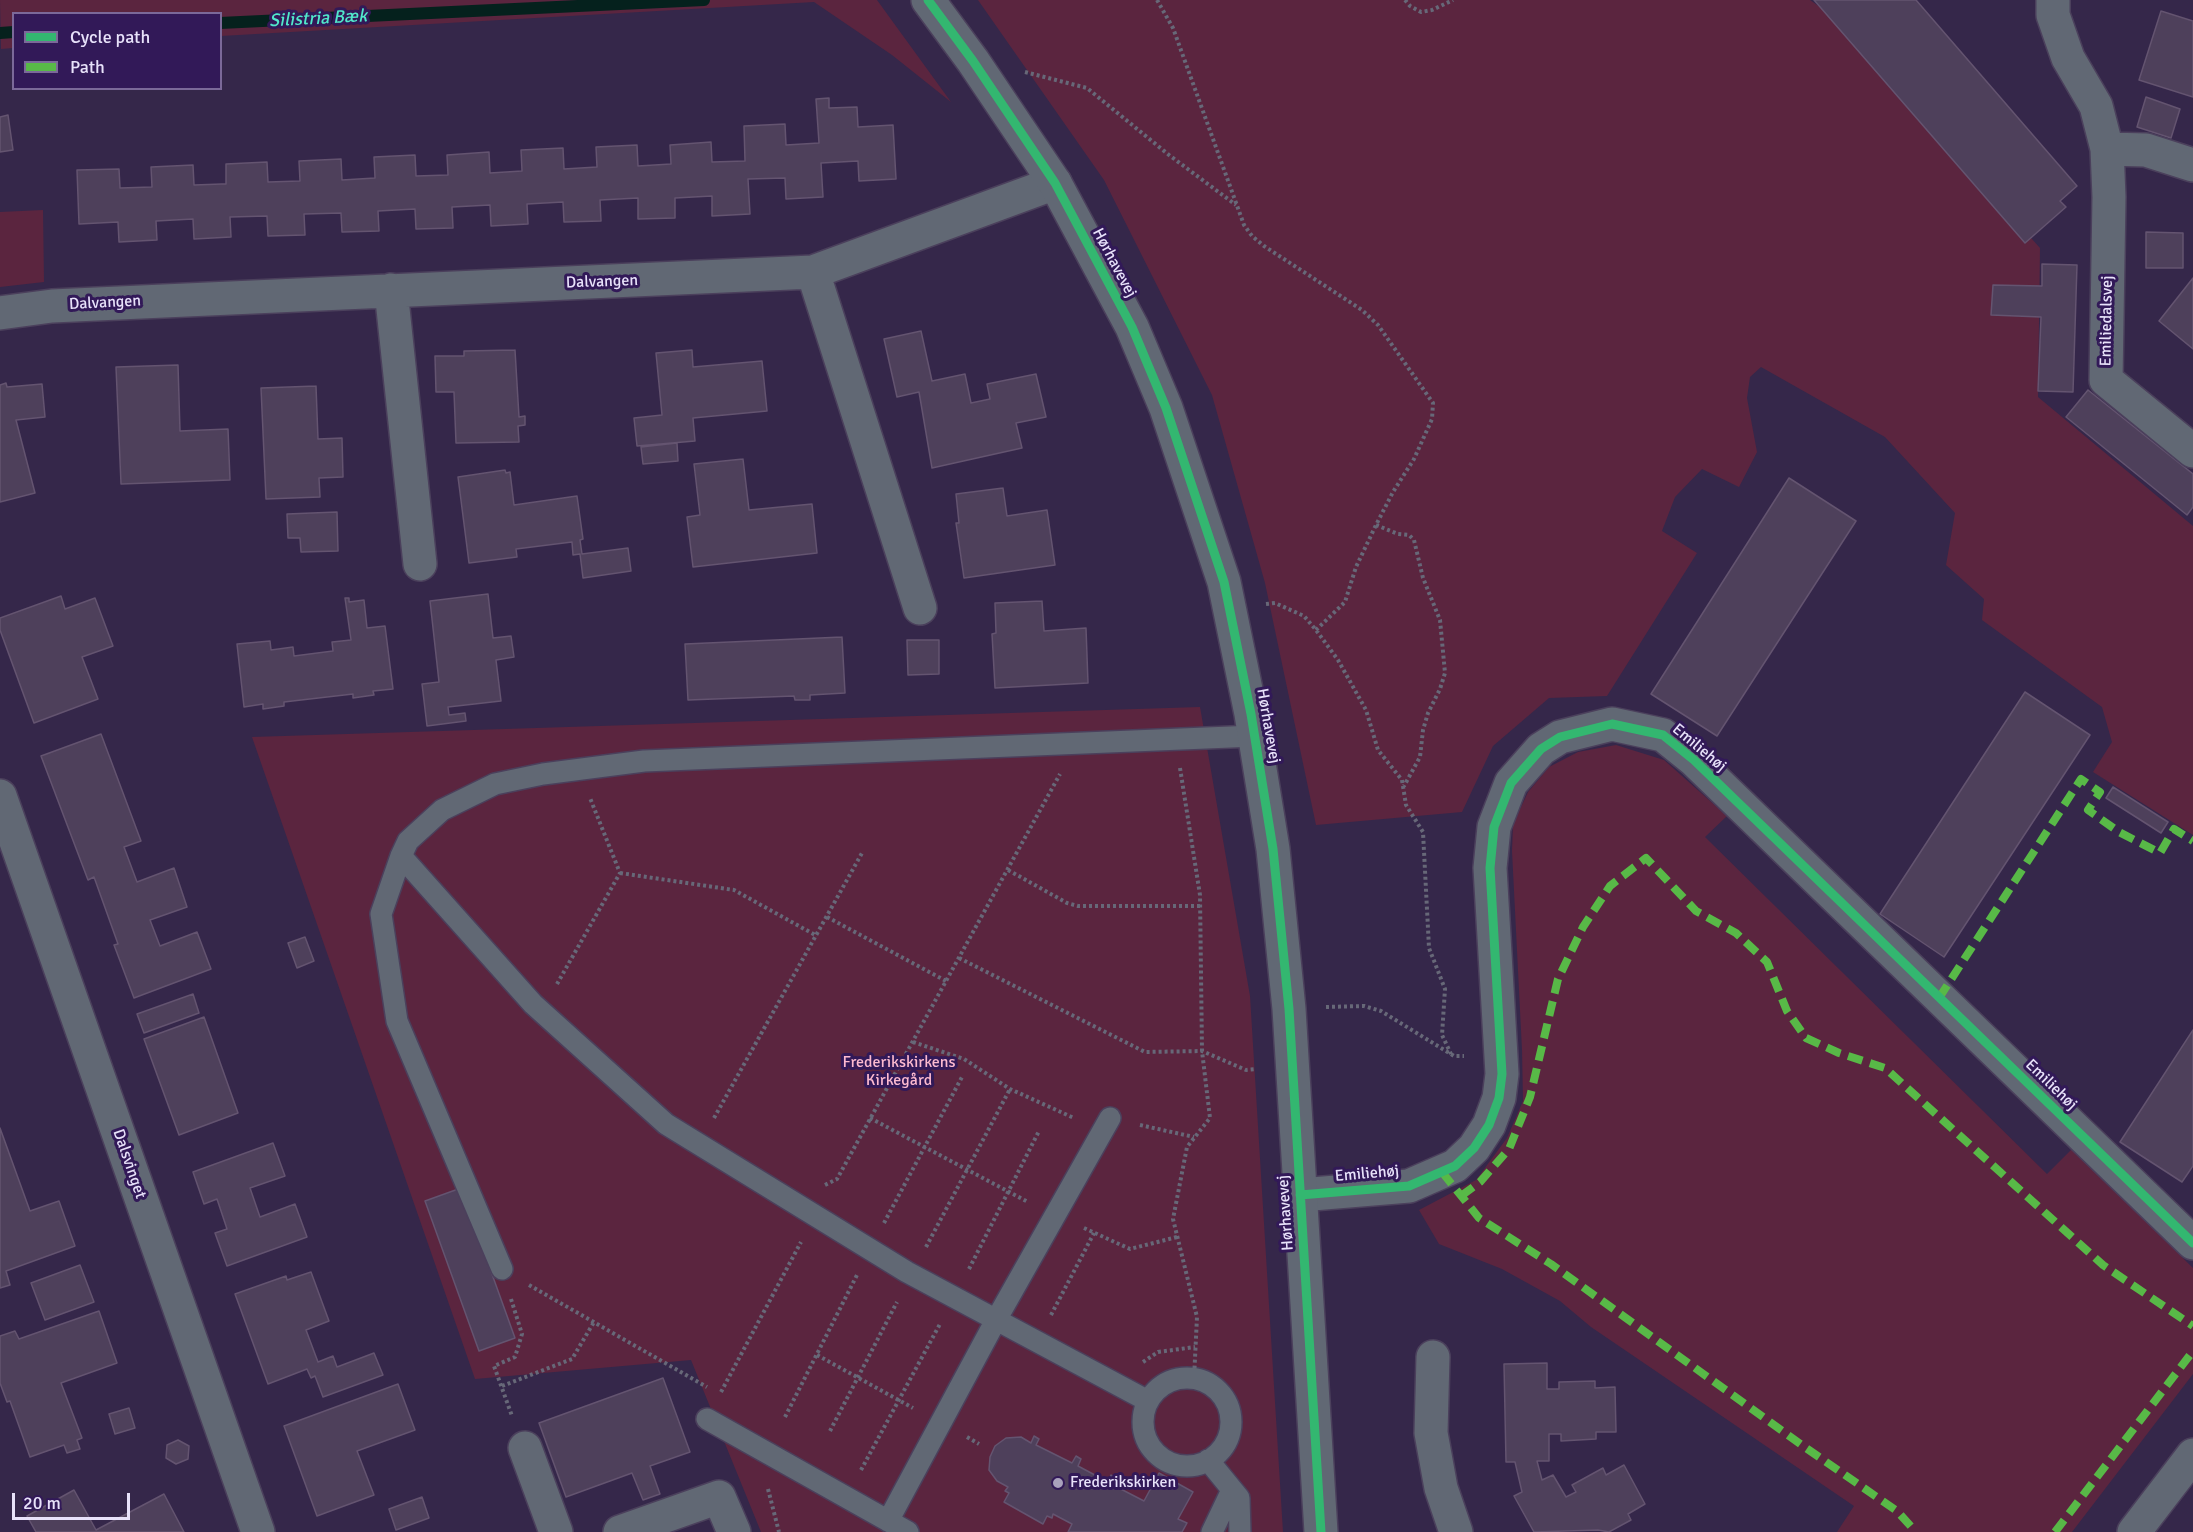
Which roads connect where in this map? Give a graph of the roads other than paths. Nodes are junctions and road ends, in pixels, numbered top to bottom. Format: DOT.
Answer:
graph roads {
  1 [pos="928,0"];
  2 [pos="2052,0"];
  3 [pos="2107,149"];
  4 [pos="2193,165"];
  5 [pos="1055,183"];
  6 [pos="813,272"];
  7 [pos="391,290"];
  8 [pos="0,313"];
  9 [pos="2193,451"];
  10 [pos="420,564"];
  11 [pos="920,608"];
  12 [pos="1255,736"];
  13 [pos="0,796"];
  14 [pos="401,856"];
  15 [pos="1106,1124"];
  16 [pos="1300,1195"];
  17 [pos="2193,1243"];
  18 [pos="502,1269"];
  19 [pos="996,1320"];
  20 [pos="1432,1357"];
  21 [pos="1148,1401"];
  22 [pos="707,1419"];
  23 [pos="525,1448"];
  24 [pos="2193,1455"];
  25 [pos="1208,1460"];
  26 [pos="1232,1490"];
  27 [pos="888,1521"];
  28 [pos="258,1532"];
  29 [pos="556,1532"];
  30 [pos="620,1532"];
  31 [pos="734,1532"];
  32 [pos="908,1532"];
  33 [pos="1212,1532"];
  34 [pos="1240,1532"];
  35 [pos="1321,1532"];
  36 [pos="1456,1532"];
  37 [pos="2134,1532"];
  1 -- 5 [label="street, Hørhavevej"];
  2 -- 3 [label="street, Emiliedalsvej"];
  3 -- 4 [label="street"];
  3 -- 9 [label="street, Emiliedalsvej"];
  5 -- 6 [label="street, Dalvangen"];
  5 -- 12 [label="street, Hørhavevej"];
  6 -- 7 [label="street, Dalvangen"];
  6 -- 11 [label="street"];
  7 -- 8 [label="street, Dalvangen"];
  7 -- 10 [label="street"];
  12 -- 14 [label="lane"];
  12 -- 16 [label="street, Hørhavevej"];
  13 -- 28 [label="street, Dalsvinget"];
  14 -- 18 [label="lane"];
  14 -- 19 [label="lane"];
  15 -- 19 [label="lane"];
  16 -- 17 [label="street, Emiliehøj"];
  16 -- 35 [label="street, Hørhavevej"];
  19 -- 21 [label="lane"];
  19 -- 27 [label="lane"];
  20 -- 36 [label="street"];
  21 -- 25 [label="lane"];
  21 -- 25 [label="lane"];
  22 -- 27 [label="lane"];
  23 -- 29 [label="street"];
  24 -- 37 [label="street"];
  25 -- 26 [label="lane"];
  26 -- 33 [label="lane"];
  26 -- 34 [label="lane"];
  27 -- 32 [label="lane"];
  30 -- 31 [label="street"];
}
